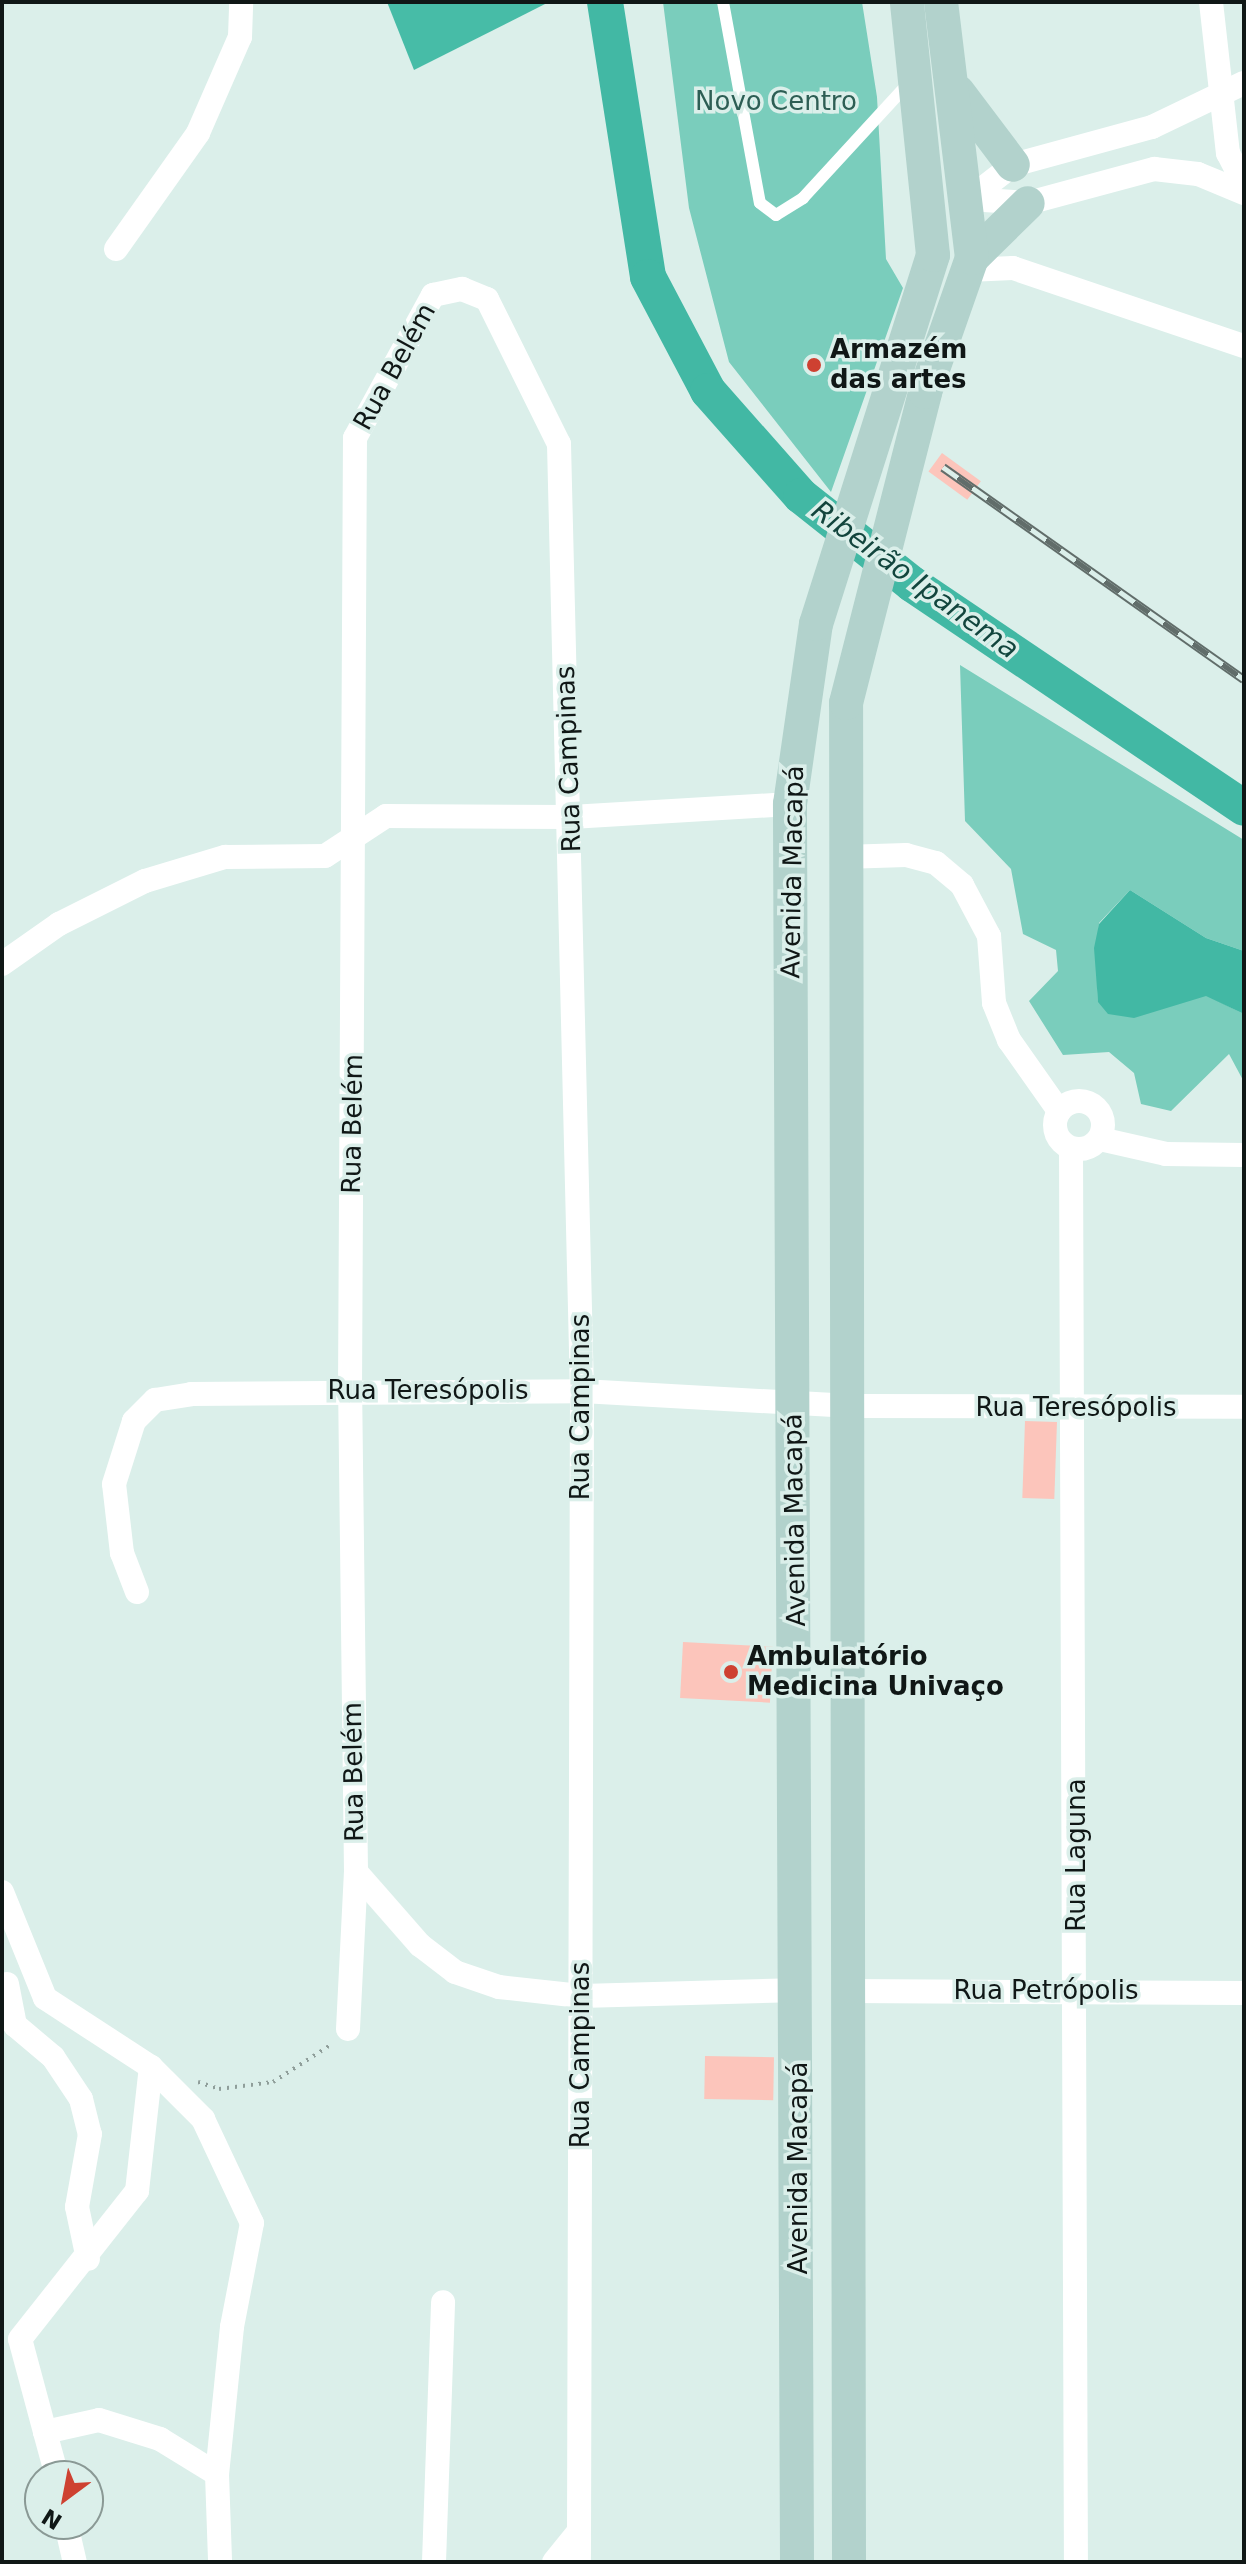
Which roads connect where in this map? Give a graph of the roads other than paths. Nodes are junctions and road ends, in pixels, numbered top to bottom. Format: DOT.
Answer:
graph roads {
  1 [pos="241,2"];
  2 [pos="723,2"];
  3 [pos="907,2"];
  4 [pos="941,2"];
  5 [pos="1211,2"];
  6 [pos="915,75"];
  7 [pos="952,82"];
  8 [pos="1234,87"];
  9 [pos="922,142"];
  10 [pos="1013,165"];
  11 [pos="1244,185"];
  12 [pos="1244,193"];
  13 [pos="969,199"];
  14 [pos="1028,203"];
  15 [pos="116,249"];
  16 [pos="933,255"];
  17 [pos="970,264"];
  18 [pos="487,299"];
  19 [pos="1244,346"];
  20 [pos="790,804"];
  21 [pos="571,817"];
  22 [pos="357,830"];
  23 [pos="843,857"];
  24 [pos="2,964"];
  25 [pos="1059,1111"];
  26 [pos="1100,1139"];
  27 [pos="1071,1149"];
  28 [pos="1244,1155"];
  29 [pos="350,1391"];
  30 [pos="582,1391"];
  31 [pos="794,1398"];
  32 [pos="852,1406"];
  33 [pos="1244,1407"];
  34 [pos="1076,1410"];
  35 [pos="137,1592"];
  36 [pos="356,1872"];
  37 [pos="2,1892"];
  38 [pos="5,1983"];
  39 [pos="799,1990"];
  40 [pos="1077,1990"];
  41 [pos="848,1991"];
  42 [pos="1244,1993"];
  43 [pos="581,1996"];
  44 [pos="45,1998"];
  45 [pos="348,2029"];
  46 [pos="9,2030"];
  47 [pos="151,2067"];
  48 [pos="88,2259"];
  49 [pos="443,2302"];
  50 [pos="45,2432"];
  51 [pos="53,2460"];
  52 [pos="217,2474"];
  53 [pos="578,2532"];
  54 [pos="70,2540"];
  55 [pos="75,2562"];
  56 [pos="220,2562"];
  57 [pos="434,2562"];
  58 [pos="554,2562"];
  59 [pos="579,2562"];
  60 [pos="797,2562"];
  61 [pos="849,2562"];
  62 [pos="1076,2562"];
  1 -- 15 [label="street"];
  2 -- 6 [label="lane"];
  3 -- 6 [label="main road"];
  4 -- 7 [label="main road"];
  5 -- 8 [label="street"];
  6 -- 9 [label="main road"];
  7 -- 10 [label="main road"];
  7 -- 13 [label="main road"];
  8 -- 10 [label="street"];
  8 -- 11 [label="street"];
  9 -- 13 [label="main road"];
  9 -- 16 [label="main road"];
  10 -- 13 [label="street"];
  12 -- 14 [label="street"];
  13 -- 14 [label="street"];
  13 -- 16 [label="main road"];
  13 -- 17 [label="main road"];
  14 -- 17 [label="main road"];
  16 -- 20 [label="main road, Avenida Macapá"];
  17 -- 19 [label="street"];
  17 -- 23 [label="main road, Avenida Macapá"];
  18 -- 21 [label="street, Rua Campinas"];
  18 -- 22 [label="street, Rua Belém"];
  20 -- 21 [label="street"];
  20 -- 31 [label="main road, Avenida Macapá"];
  21 -- 22 [label="street"];
  21 -- 30 [label="street, Rua Campinas"];
  22 -- 24 [label="street"];
  22 -- 29 [label="street, Rua Belém"];
  23 -- 25 [label="street"];
  23 -- 32 [label="main road, Avenida Macapá"];
  25 -- 26 [label="street"];
  25 -- 27 [label="street"];
  26 -- 27 [label="street"];
  26 -- 28 [label="street"];
  27 -- 34 [label="street, Rua Laguna"];
  29 -- 30 [label="street, Rua Teresópolis"];
  29 -- 35 [label="street, Rua Teresópolis"];
  29 -- 36 [label="street, Rua Belém"];
  30 -- 31 [label="street, Rua Teresópolis"];
  30 -- 43 [label="street, Rua Campinas"];
  31 -- 32 [label="street, Rua Teresópolis"];
  31 -- 39 [label="main road, Avenida Macapá"];
  32 -- 34 [label="street, Rua Teresópolis"];
  32 -- 41 [label="main road, Avenida Macapá"];
  33 -- 34 [label="street, Rua Teresópolis"];
  34 -- 40 [label="street, Rua Laguna"];
  36 -- 43 [label="street"];
  36 -- 45 [label="street, Rua Belém"];
  37 -- 44 [label="street"];
  38 -- 44 [label="street"];
  38 -- 46 [label="street"];
  39 -- 43 [label="street"];
  39 -- 60 [label="main road, Avenida Macapá"];
  40 -- 41 [label="street, Rua Petrópolis"];
  40 -- 42 [label="street, Rua Petrópolis"];
  40 -- 62 [label="street, Rua Laguna"];
  41 -- 61 [label="main road, Avenida Macapá"];
  43 -- 53 [label="street, Rua Campinas"];
  44 -- 47 [label="street"];
  46 -- 48 [label="street"];
  47 -- 48 [label="street"];
  47 -- 52 [label="street"];
  48 -- 50 [label="street"];
  49 -- 57 [label="street"];
  50 -- 51 [label="street"];
  50 -- 52 [label="street"];
  52 -- 56 [label="street"];
  53 -- 58 [label="street"];
  53 -- 59 [label="street, Rua Campinas"];
  54 -- 55 [label="street"];
}
